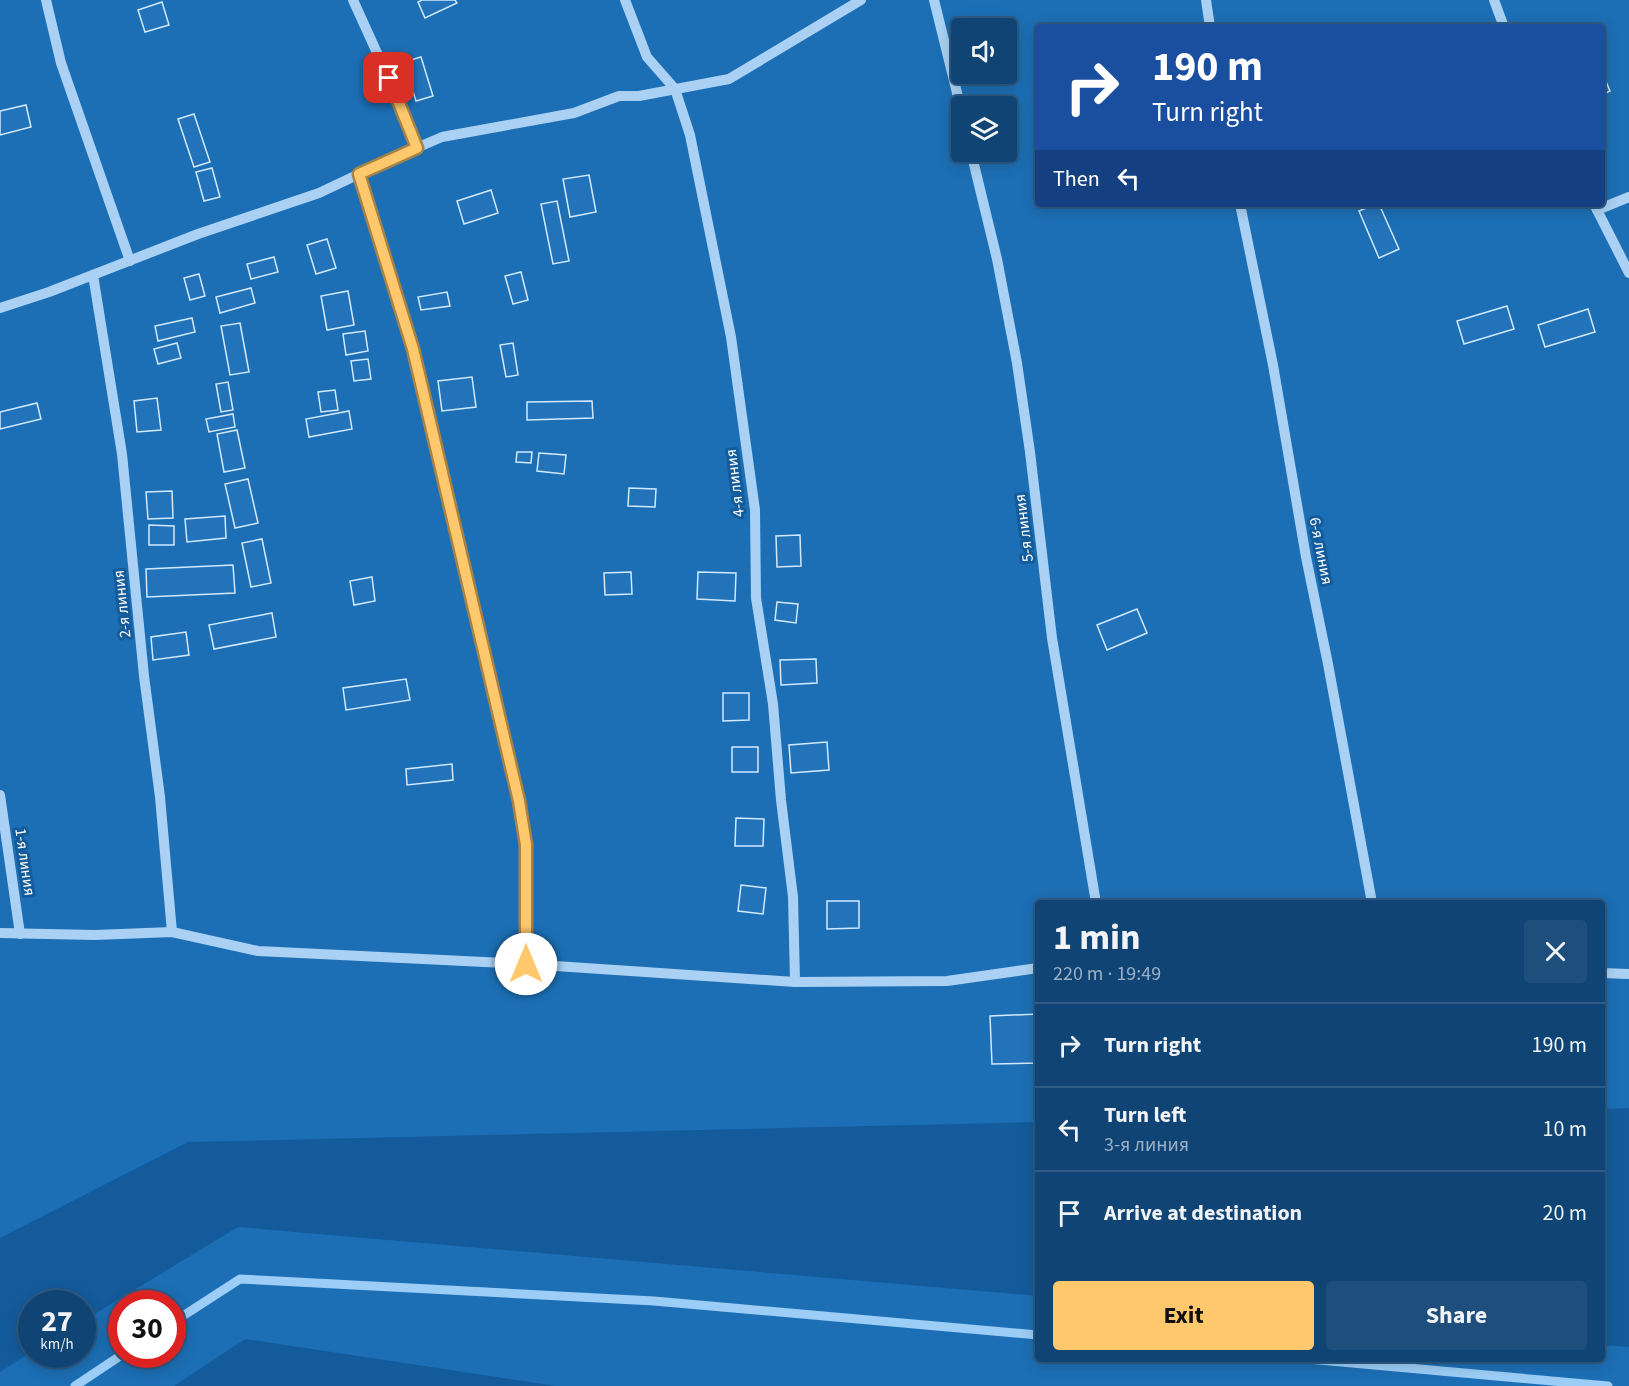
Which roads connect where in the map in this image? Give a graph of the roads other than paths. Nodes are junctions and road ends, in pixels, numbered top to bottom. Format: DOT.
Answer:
graph roads {
  1 [pos="46,0"];
  2 [pos="353,0"];
  3 [pos="625,0"];
  4 [pos="861,0"];
  5 [pos="934,0"];
  6 [pos="1206,0"];
  7 [pos="1494,0"];
  8 [pos="1210,24"];
  9 [pos="1503,24"];
  10 [pos="675,89"];
  11 [pos="958,96"];
  12 [pos="417,148"];
  13 [pos="973,162"];
  14 [pos="359,174"];
  15 [pos="1629,197"];
  16 [pos="1605,204"];
  17 [pos="1241,207"];
  18 [pos="1596,207"];
  19 [pos="130,261"];
  20 [pos="1629,273"];
  21 [pos="93,275"];
  22 [pos="0,308"];
  23 [pos="0,795"];
  24 [pos="1096,900"];
  25 [pos="1371,900"];
  26 [pos="172,932"];
  27 [pos="0,933"];
  28 [pos="20,934"];
  29 [pos="526,964"];
  30 [pos="1035,968"];
  31 [pos="1605,972"];
  32 [pos="1629,974"];
  33 [pos="795,982"];
  1 -- 19 [label="street"];
  2 -- 12 [label="street"];
  3 -- 10 [label="street, 4-я линия"];
  4 -- 10 [label="street"];
  5 -- 11 [label="street"];
  6 -- 8 [label="street"];
  7 -- 9 [label="street"];
  10 -- 12 [label="street"];
  10 -- 33 [label="street, 4-я линия"];
  12 -- 14 [label="street"];
  13 -- 24 [label="street, 5-я линия"];
  14 -- 19 [label="street"];
  14 -- 29 [label="street"];
  15 -- 16 [label="street"];
  17 -- 25 [label="street, 6-я линия"];
  18 -- 20 [label="street"];
  19 -- 21 [label="street"];
  21 -- 22 [label="street"];
  21 -- 26 [label="street, 2-я линия"];
  23 -- 28 [label="street, 1-я линия"];
  26 -- 28 [label="street"];
  26 -- 29 [label="street"];
  27 -- 28 [label="street"];
  29 -- 33 [label="street"];
  30 -- 33 [label="street"];
  31 -- 32 [label="street"];
}
